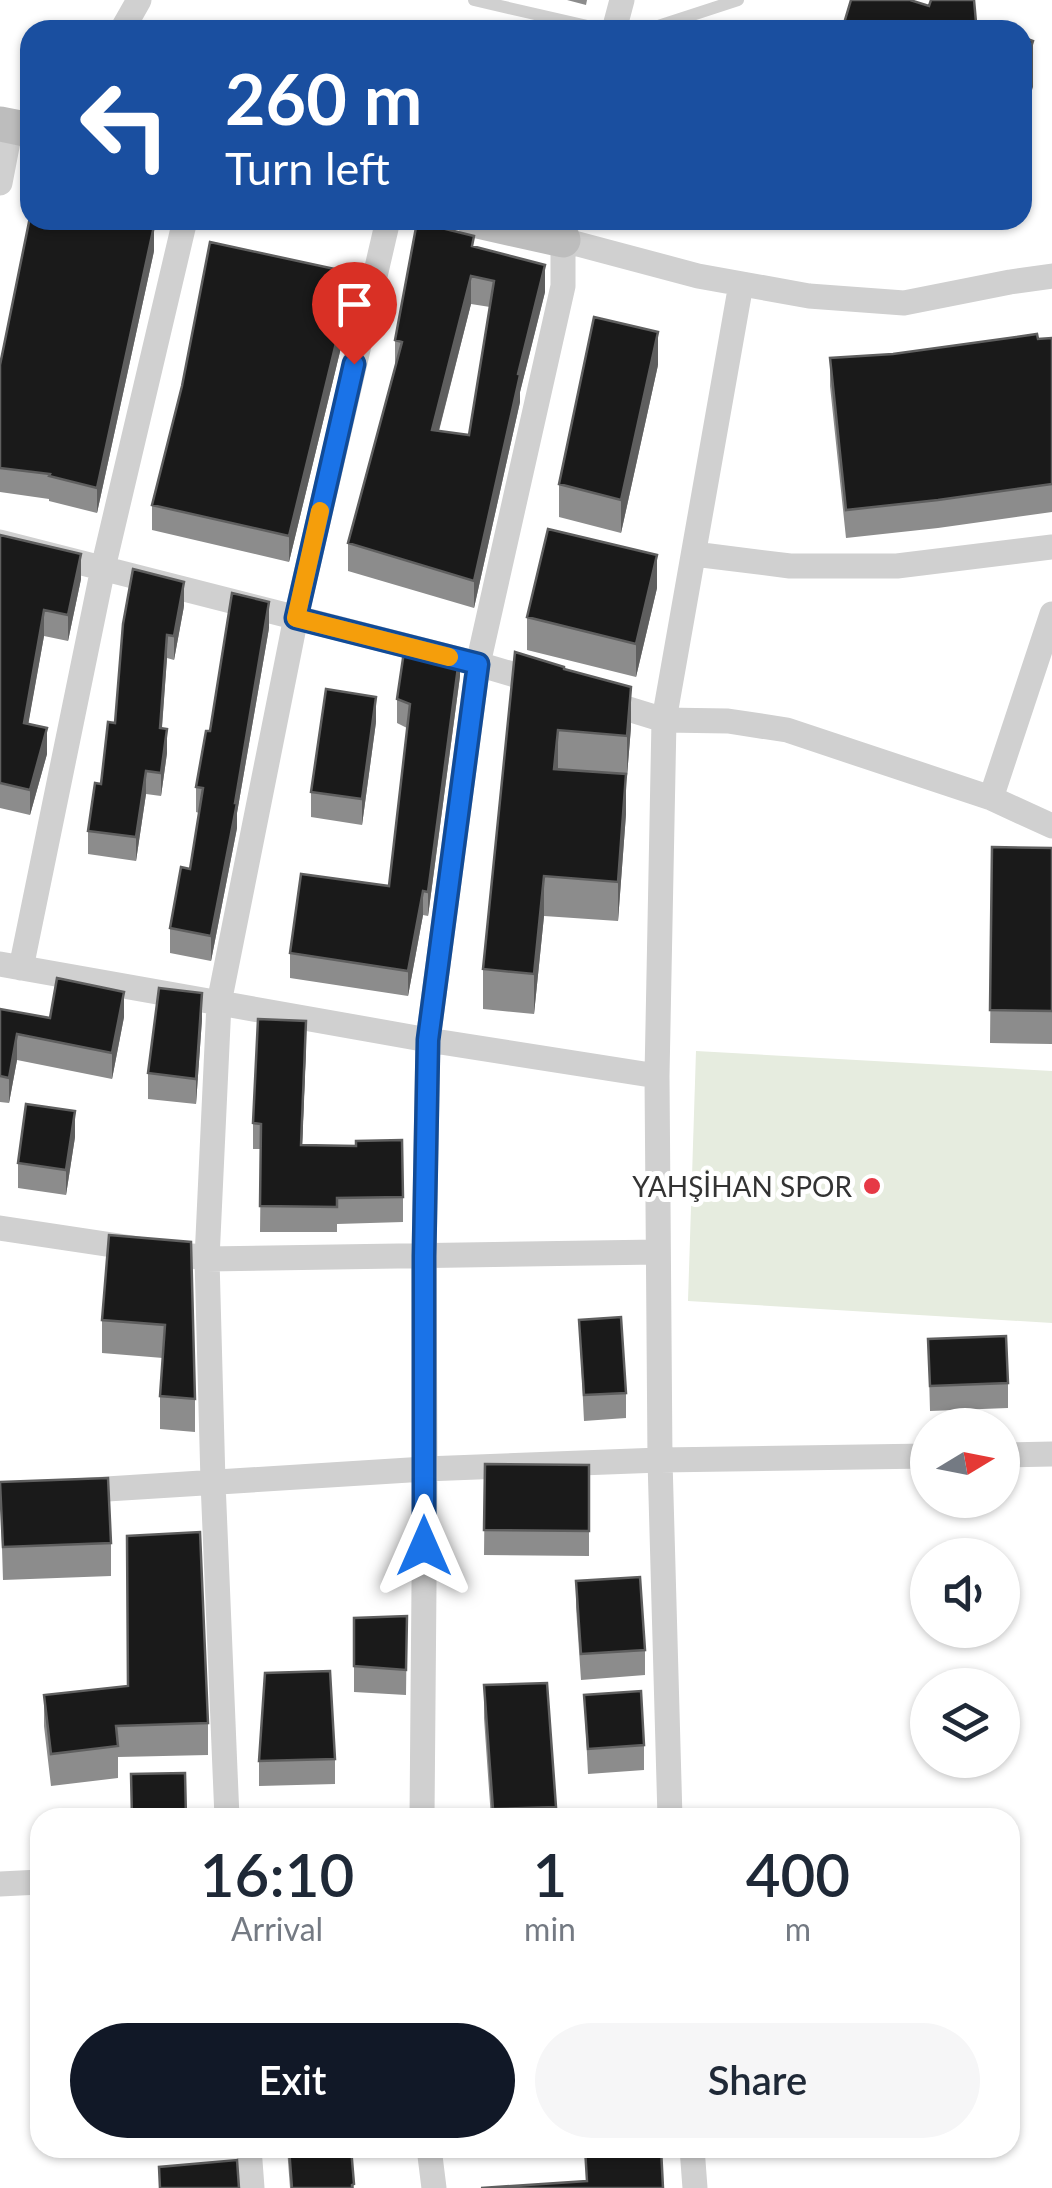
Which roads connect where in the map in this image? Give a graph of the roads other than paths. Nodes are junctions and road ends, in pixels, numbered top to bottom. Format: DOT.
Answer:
graph roads {
  1 [pos="474,0"];
  2 [pos="738,0"];
  3 [pos="561,20"];
  4 [pos="677,20"];
  5 [pos="14,127"];
  6 [pos="0,184"];
  7 [pos="183,230"];
  8 [pos="386,230"];
  9 [pos="565,230"];
  10 [pos="1052,276"];
  11 [pos="741,284"];
  12 [pos="0,542"];
  13 [pos="1052,547"];
  14 [pos="694,554"];
  15 [pos="103,568"];
  16 [pos="1052,614"];
  17 [pos="296,618"];
  18 [pos="478,664"];
  19 [pos="664,720"];
  20 [pos="991,798"];
  21 [pos="1052,826"];
  22 [pos="11,966"];
  23 [pos="219,1003"];
  24 [pos="428,1040"];
  25 [pos="657,1076"];
  26 [pos="0,1228"];
  27 [pos="658,1252"];
  28 [pos="424,1256"];
  29 [pos="208,1258"];
  30 [pos="1052,1454"];
  31 [pos="1020,1455"];
  32 [pos="910,1456"];
  33 [pos="660,1460"];
  34 [pos="425,1469"];
  35 [pos="213,1482"];
  36 [pos="58,1492"];
  37 [pos="227,1808"];
  38 [pos="422,1808"];
  39 [pos="670,1808"];
  40 [pos="30,1882"];
  41 [pos="0,1884"];
  42 [pos="250,2158"];
  43 [pos="430,2158"];
  44 [pos="693,2158"];
  45 [pos="252,2188"];
  46 [pos="434,2188"];
  47 [pos="695,2188"];
  1 -- 3 [label="lane"];
  2 -- 4 [label="lane"];
  5 -- 6 [label="street"];
  7 -- 15 [label="street"];
  8 -- 17 [label="street"];
  9 -- 11 [label="street"];
  9 -- 18 [label="street"];
  10 -- 11 [label="street"];
  11 -- 14 [label="street"];
  12 -- 15 [label="street"];
  13 -- 14 [label="street"];
  14 -- 19 [label="street"];
  15 -- 17 [label="street"];
  15 -- 22 [label="street"];
  16 -- 20 [label="street"];
  17 -- 18 [label="street"];
  17 -- 23 [label="street"];
  18 -- 19 [label="street"];
  18 -- 24 [label="street"];
  19 -- 20 [label="street"];
  19 -- 25 [label="street"];
  20 -- 21 [label="street"];
  22 -- 23 [label="street"];
  23 -- 24 [label="street"];
  23 -- 29 [label="street"];
  24 -- 25 [label="street"];
  24 -- 28 [label="street"];
  25 -- 27 [label="street"];
  26 -- 29 [label="street"];
  27 -- 28 [label="street"];
  27 -- 33 [label="street"];
  28 -- 29 [label="street"];
  28 -- 34 [label="street"];
  29 -- 35 [label="street"];
  30 -- 31 [label="street"];
  32 -- 33 [label="street"];
  33 -- 34 [label="street"];
  33 -- 39 [label="street"];
  34 -- 35 [label="street"];
  34 -- 38 [label="street"];
  35 -- 36 [label="street"];
  35 -- 37 [label="street"];
  40 -- 41 [label="street"];
  42 -- 45 [label="street"];
  43 -- 46 [label="street"];
  44 -- 47 [label="street"];
}
